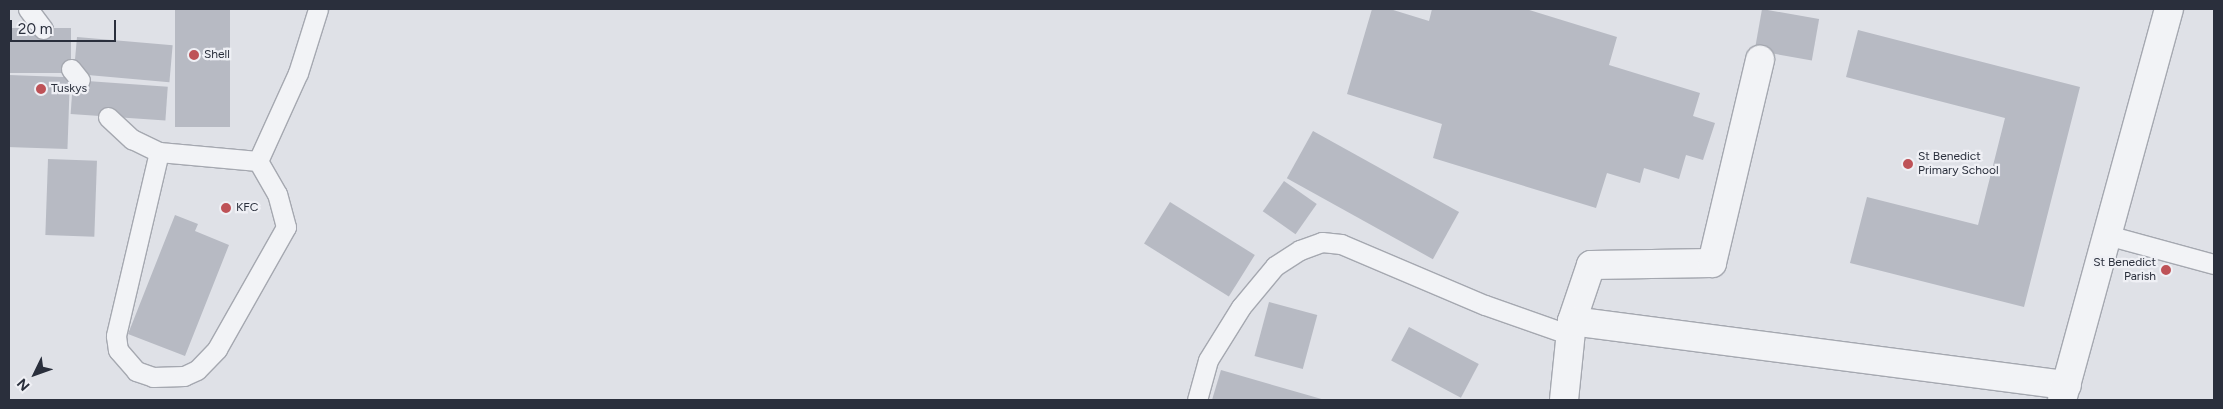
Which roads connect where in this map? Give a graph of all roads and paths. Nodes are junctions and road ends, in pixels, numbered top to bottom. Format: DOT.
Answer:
graph roads {
  1 [pos="28,9"];
  2 [pos="318,9"];
  3 [pos="2169,9"];
  4 [pos="43,29"];
  5 [pos="1760,60"];
  6 [pos="108,117"];
  7 [pos="159,152"];
  8 [pos="258,162"];
  9 [pos="2107,235"];
  10 [pos="2214,264"];
  11 [pos="1571,328"];
  12 [pos="2064,393"];
  13 [pos="1197,400"];
  14 [pos="1564,400"];
  1 -- 4 [label="lane"];
  2 -- 8 [label="lane"];
  3 -- 9 [label="street"];
  5 -- 11 [label="street"];
  6 -- 7 [label="lane"];
  7 -- 8 [label="lane"];
  7 -- 8 [label="lane"];
  9 -- 10 [label="lane"];
  9 -- 12 [label="street"];
  11 -- 12 [label="street"];
  11 -- 13 [label="lane"];
  11 -- 14 [label="street"];
}
